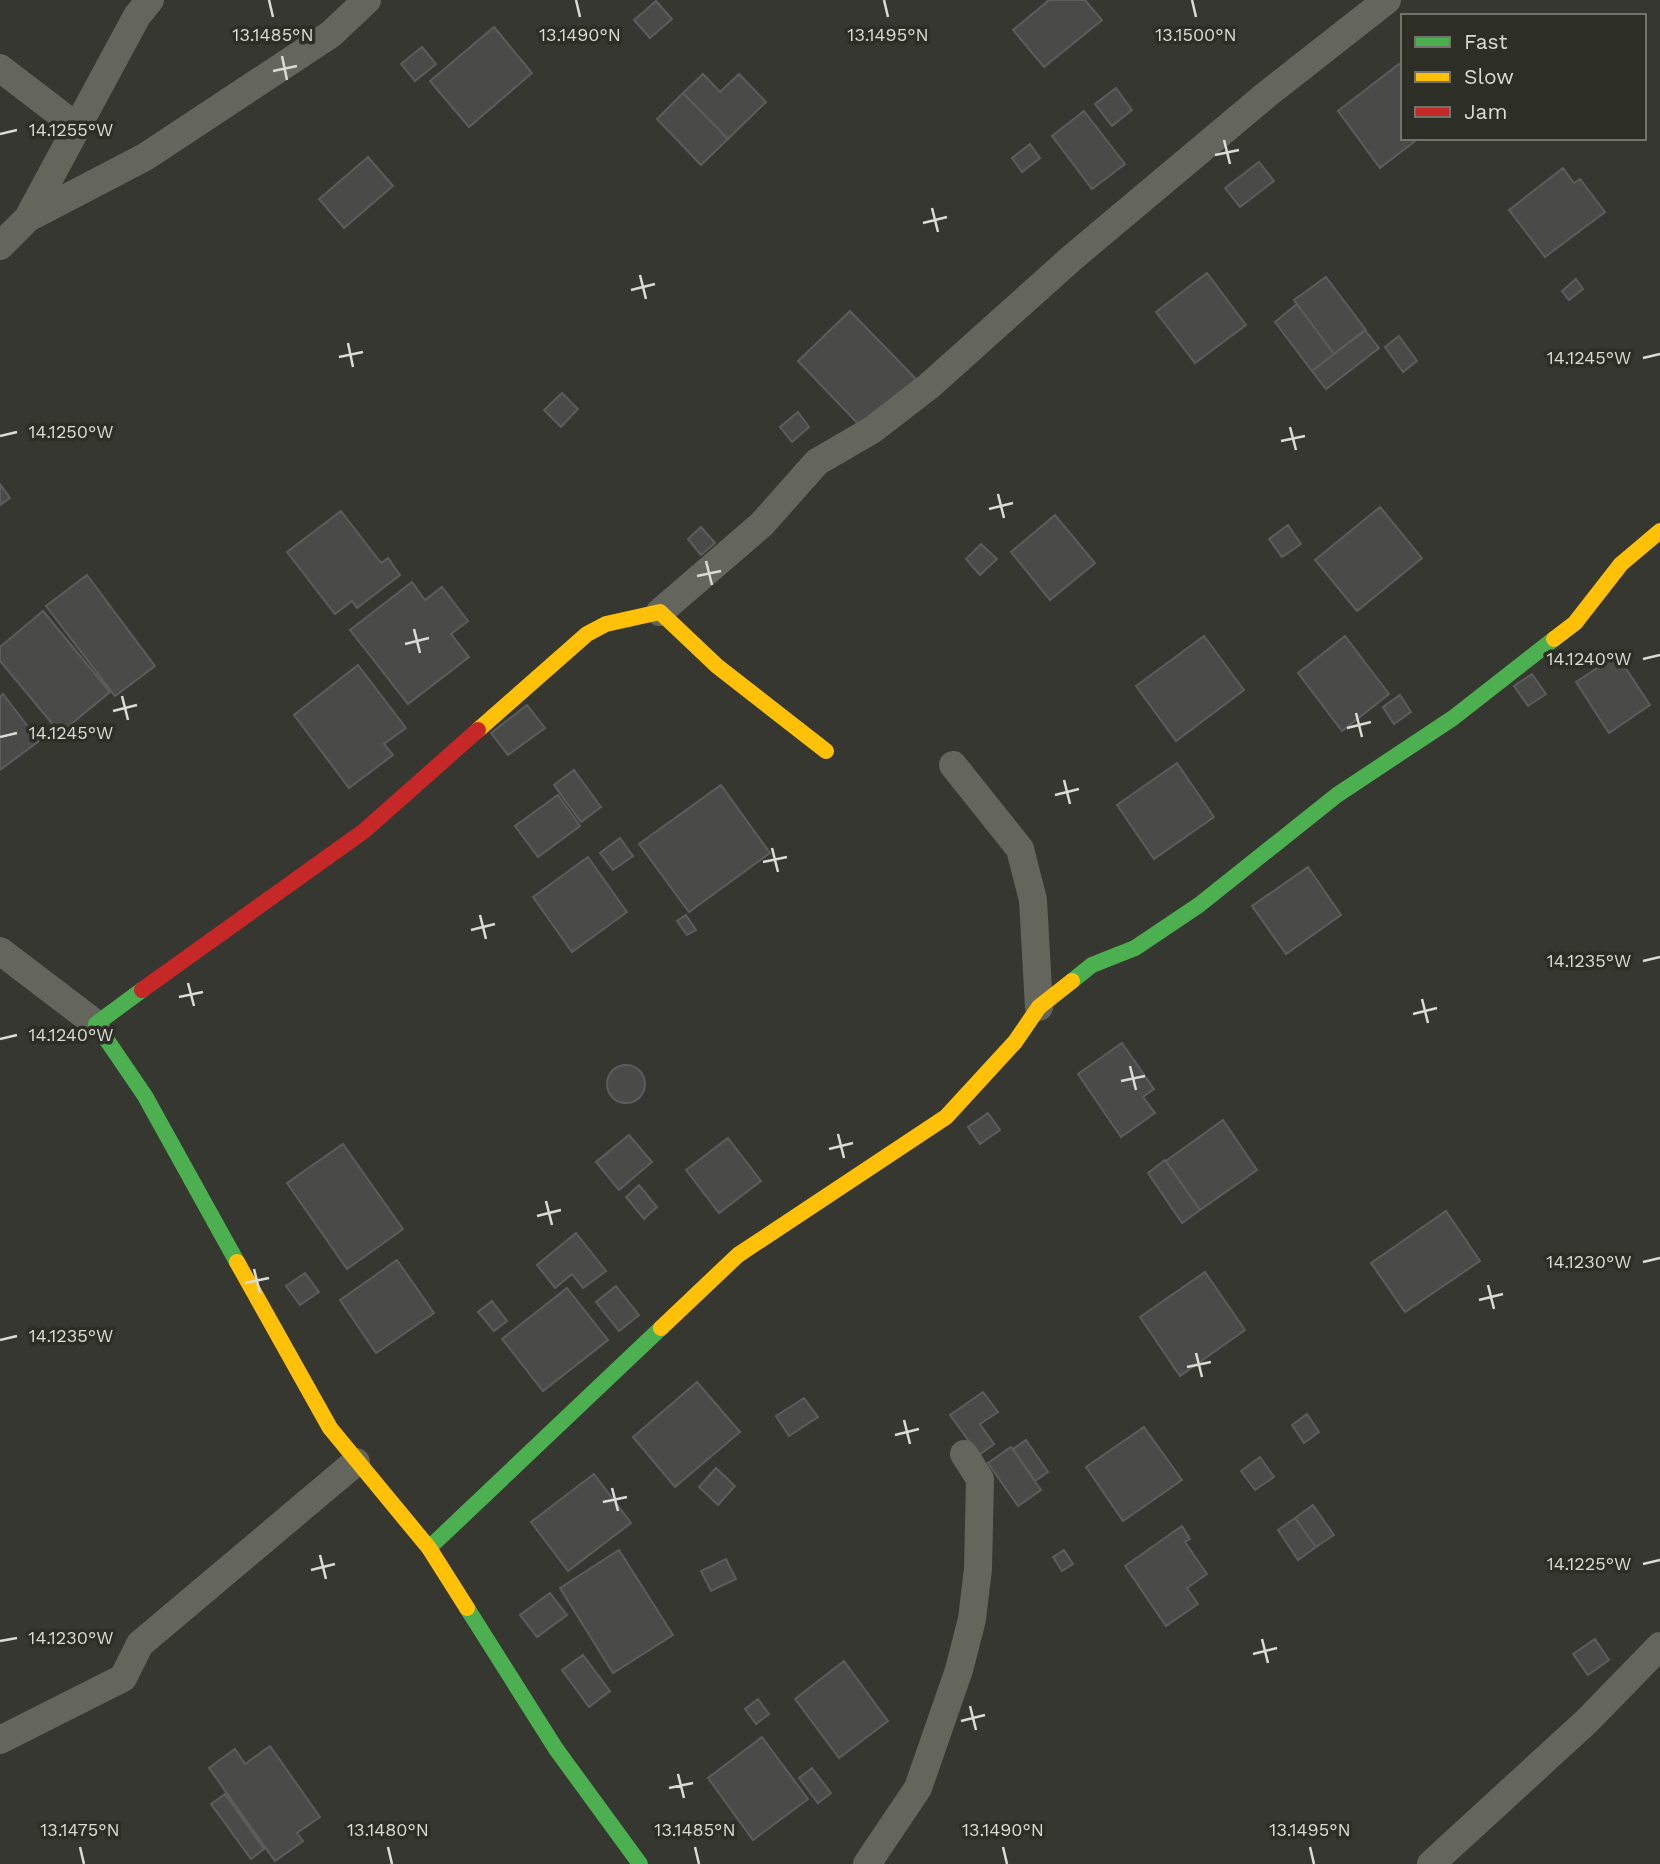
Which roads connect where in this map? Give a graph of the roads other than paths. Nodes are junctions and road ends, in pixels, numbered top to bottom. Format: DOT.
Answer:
graph roads {
  1 [pos="150,0"];
  2 [pos="367,0"];
  3 [pos="1387,0"];
  4 [pos="0,68"];
  5 [pos="77,127"];
  6 [pos="28,218"];
  7 [pos="0,246"];
  8 [pos="1660,531"];
  9 [pos="660,612"];
  10 [pos="826,751"];
  11 [pos="953,765"];
  12 [pos="2,956"];
  13 [pos="1039,1007"];
  14 [pos="96,1024"];
  15 [pos="964,1454"];
  16 [pos="356,1462"];
  17 [pos="429,1548"];
  18 [pos="1660,1646"];
  19 [pos="0,1740"];
  20 [pos="1434,1863"];
  21 [pos="640,1864"];
  22 [pos="867,1864"];
  1 -- 5 [label="street"];
  2 -- 6 [label="street"];
  3 -- 9 [label="street"];
  4 -- 5 [label="street"];
  5 -- 6 [label="street"];
  6 -- 7 [label="street"];
  8 -- 13 [label="street"];
  9 -- 10 [label="street"];
  9 -- 14 [label="street"];
  11 -- 13 [label="street"];
  12 -- 14 [label="street"];
  13 -- 17 [label="street"];
  14 -- 16 [label="street"];
  15 -- 22 [label="street"];
  16 -- 17 [label="street"];
  16 -- 19 [label="street"];
  17 -- 21 [label="street"];
  18 -- 20 [label="street"];
}
